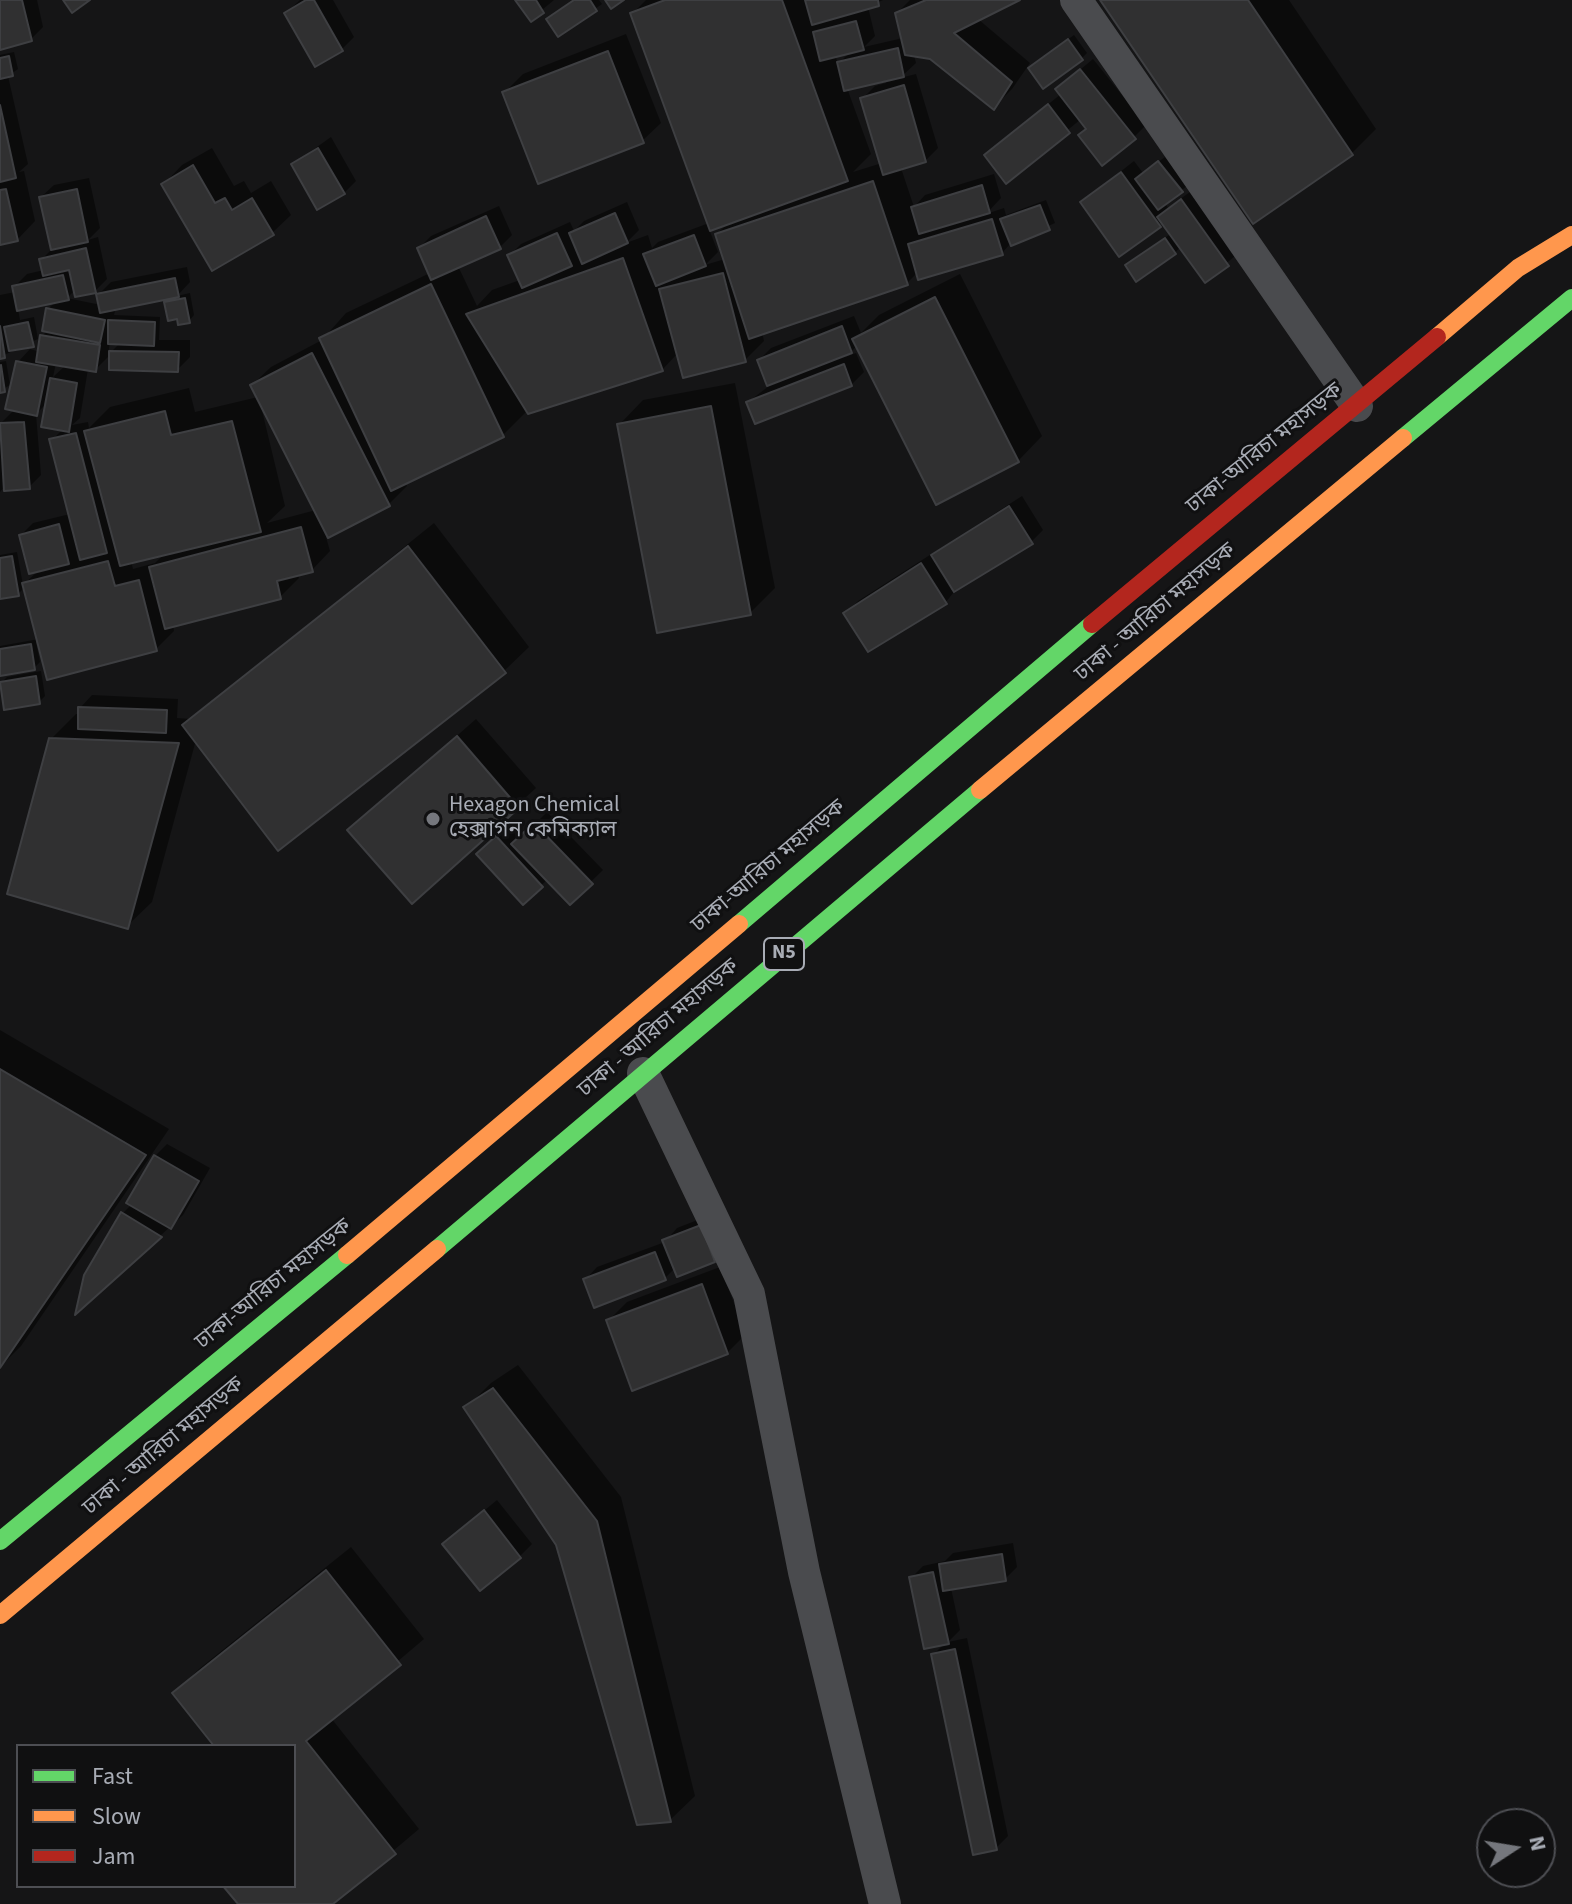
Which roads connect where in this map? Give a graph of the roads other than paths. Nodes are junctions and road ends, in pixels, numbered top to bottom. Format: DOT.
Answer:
graph roads {
  1 [pos="1076,0"];
  2 [pos="1572,235"];
  3 [pos="1572,298"];
  4 [pos="1357,406"];
  5 [pos="643,1073"];
  6 [pos="0,1541"];
  7 [pos="0,1615"];
  8 [pos="885,1904"];
  1 -- 4 [label="street"];
  2 -- 4 [label="highway, ঢাকা-আরিচা মহাসড়ক / N5"];
  3 -- 5 [label="highway, ঢাকা - আরিচা মহাসড়ক / N5"];
  4 -- 6 [label="highway, ঢাকা-আরিচা মহাসড়ক / N5"];
  5 -- 7 [label="highway, ঢাকা - আরিচা মহাসড়ক / N5"];
  5 -- 8 [label="street"];
}
